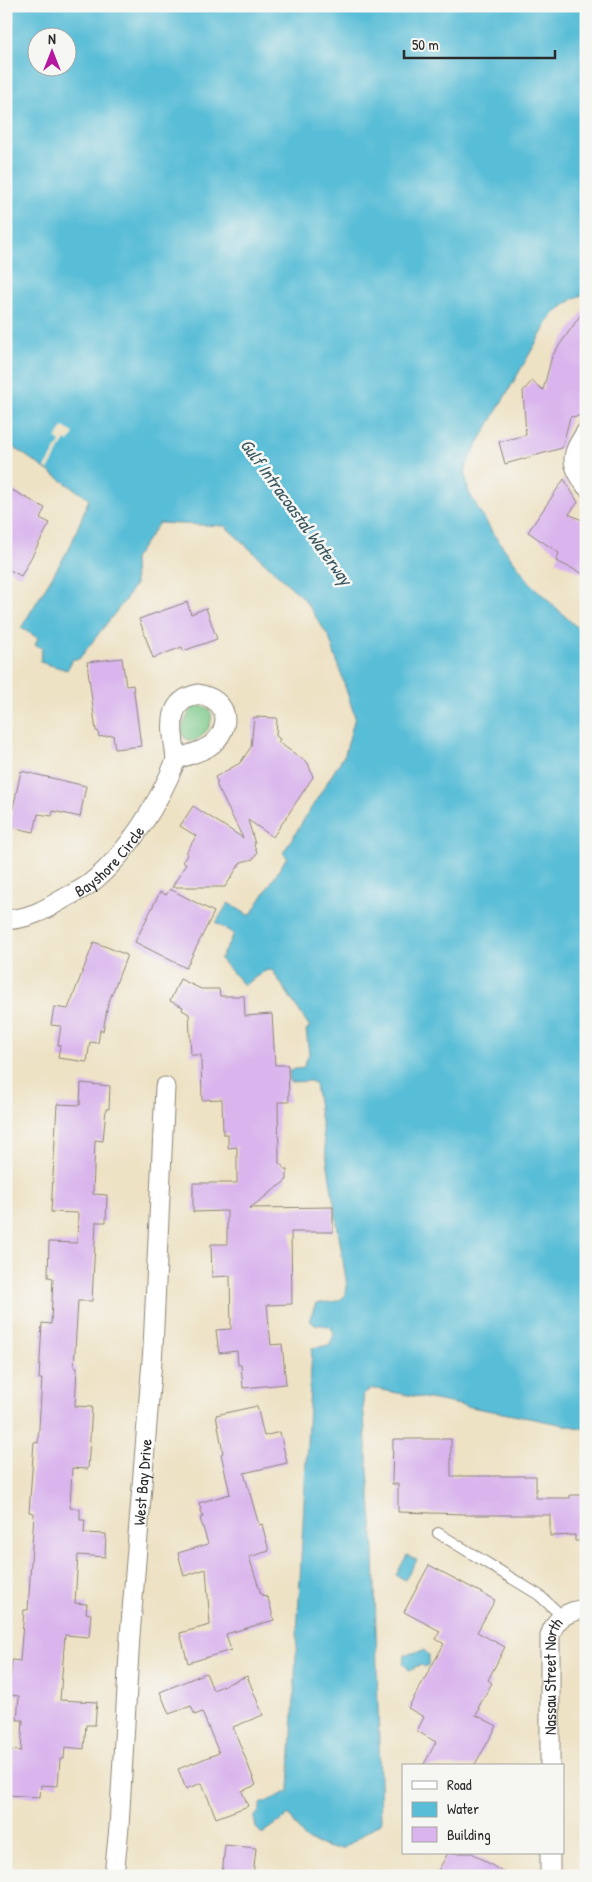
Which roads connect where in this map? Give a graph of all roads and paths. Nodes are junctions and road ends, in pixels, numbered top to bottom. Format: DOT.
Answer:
graph roads {
  1 [pos="586,432"];
  2 [pos="586,486"];
  3 [pos="176,760"];
  4 [pos="6,920"];
  5 [pos="165,1087"];
  6 [pos="438,1534"];
  7 [pos="586,1609"];
  8 [pos="562,1616"];
  9 [pos="550,1764"];
  10 [pos="550,1854"];
  11 [pos="114,1876"];
  12 [pos="550,1876"];
  1 -- 2 [label="street"];
  3 -- 4 [label="street, Bayshore Circle"];
  5 -- 11 [label="street, West Bay Drive"];
  6 -- 8 [label="lane"];
  7 -- 8 [label="street, Nassau Street North"];
  8 -- 9 [label="street, Nassau Street North"];
  10 -- 12 [label="street"];
}
